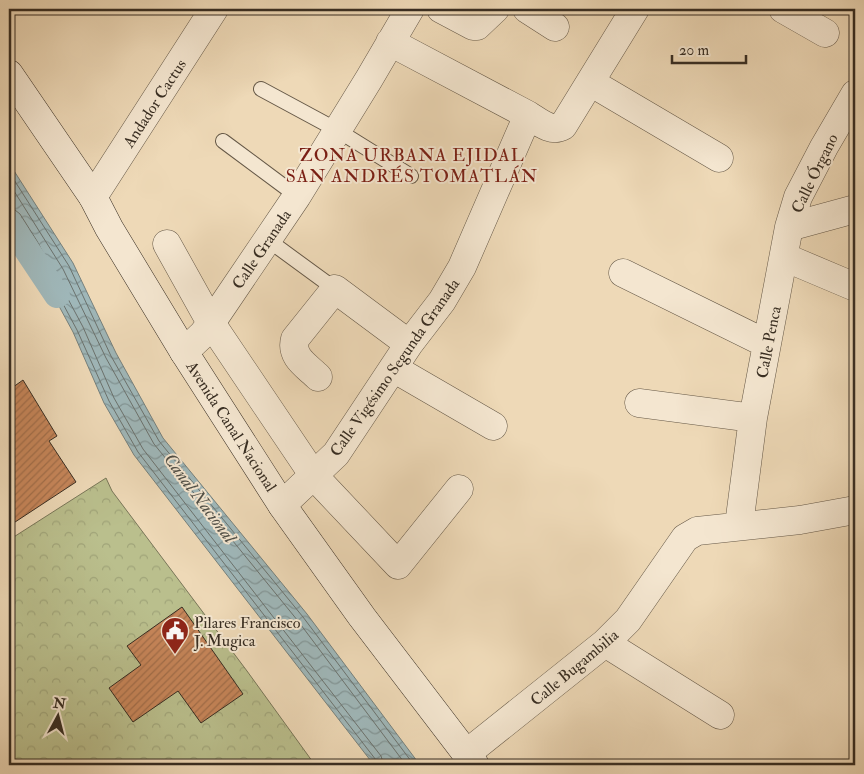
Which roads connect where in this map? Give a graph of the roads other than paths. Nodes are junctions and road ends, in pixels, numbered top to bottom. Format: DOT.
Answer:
graph roads {
  1 [pos="214,9"];
  2 [pos="410,9"];
  3 [pos="441,9"];
  4 [pos="495,9"];
  5 [pos="526,9"];
  6 [pos="635,9"];
  7 [pos="783,9"];
  8 [pos="555,27"];
  9 [pos="825,33"];
  10 [pos="390,42"];
  11 [pos="9,74"];
  12 [pos="593,78"];
  13 [pos="261,89"];
  14 [pos="855,94"];
  15 [pos="528,115"];
  16 [pos="337,130"];
  17 [pos="223,141"];
  18 [pos="719,158"];
  19 [pos="411,176"];
  20 [pos="298,196"];
  21 [pos="93,198"];
  22 [pos="855,209"];
  23 [pos="789,226"];
  24 [pos="268,240"];
  25 [pos="166,244"];
  26 [pos="784,257"];
  27 [pos="623,273"];
  28 [pos="855,287"];
  29 [pos="335,289"];
  30 [pos="211,323"];
  31 [pos="409,344"];
  32 [pos="767,344"];
  33 [pos="184,352"];
  34 [pos="393,368"];
  35 [pos="318,377"];
  36 [pos="639,403"];
  37 [pos="753,418"];
  38 [pos="493,426"];
  39 [pos="314,476"];
  40 [pos="459,489"];
  41 [pos="282,505"];
  42 [pos="855,510"];
  43 [pos="739,525"];
  44 [pos="605,643"];
  45 [pos="720,715"];
  46 [pos="470,760"];
  1 -- 21 [label="street, Andador Cactus"];
  2 -- 10 [label="street, Calle Granada"];
  3 -- 4 [label="street"];
  5 -- 8 [label="street"];
  6 -- 12 [label="street"];
  7 -- 9 [label="street"];
  10 -- 15 [label="street"];
  10 -- 16 [label="street, Calle Granada"];
  11 -- 21 [label="street, Avenida Canal Nacional"];
  12 -- 15 [label="street"];
  12 -- 18 [label="street"];
  13 -- 16 [label="lane"];
  14 -- 23 [label="street, Calle Órgano"];
  15 -- 31 [label="street, Calle Vigésimo Segunda Granada"];
  16 -- 19 [label="lane"];
  16 -- 20 [label="street, Calle Granada"];
  17 -- 20 [label="lane"];
  20 -- 24 [label="street, Calle Granada"];
  21 -- 33 [label="street, Avenida Canal Nacional"];
  22 -- 23 [label="street"];
  23 -- 26 [label="street, Calle Penca"];
  24 -- 29 [label="lane"];
  24 -- 30 [label="street, Calle Granada"];
  25 -- 30 [label="street"];
  26 -- 28 [label="street"];
  26 -- 32 [label="street, Calle Penca"];
  27 -- 32 [label="street"];
  29 -- 31 [label="street"];
  29 -- 35 [label="street"];
  30 -- 33 [label="street, Calle Granada"];
  30 -- 39 [label="street"];
  31 -- 34 [label="street, Calle Vigésimo Segunda Granada"];
  32 -- 37 [label="street, Calle Penca"];
  33 -- 41 [label="street, Avenida Canal Nacional"];
  34 -- 38 [label="street"];
  34 -- 39 [label="street, Calle Vigésimo Segunda Granada"];
  36 -- 37 [label="street"];
  37 -- 43 [label="street, Calle Penca"];
  39 -- 40 [label="street"];
  39 -- 41 [label="street, Calle Vigésimo Segunda Granada"];
  41 -- 46 [label="street, Avenida Canal Nacional"];
  42 -- 43 [label="street, Calle Bugambilia"];
  43 -- 44 [label="street, Calle Bugambilia"];
  44 -- 45 [label="street"];
  44 -- 46 [label="street, Calle Bugambilia"];
}
